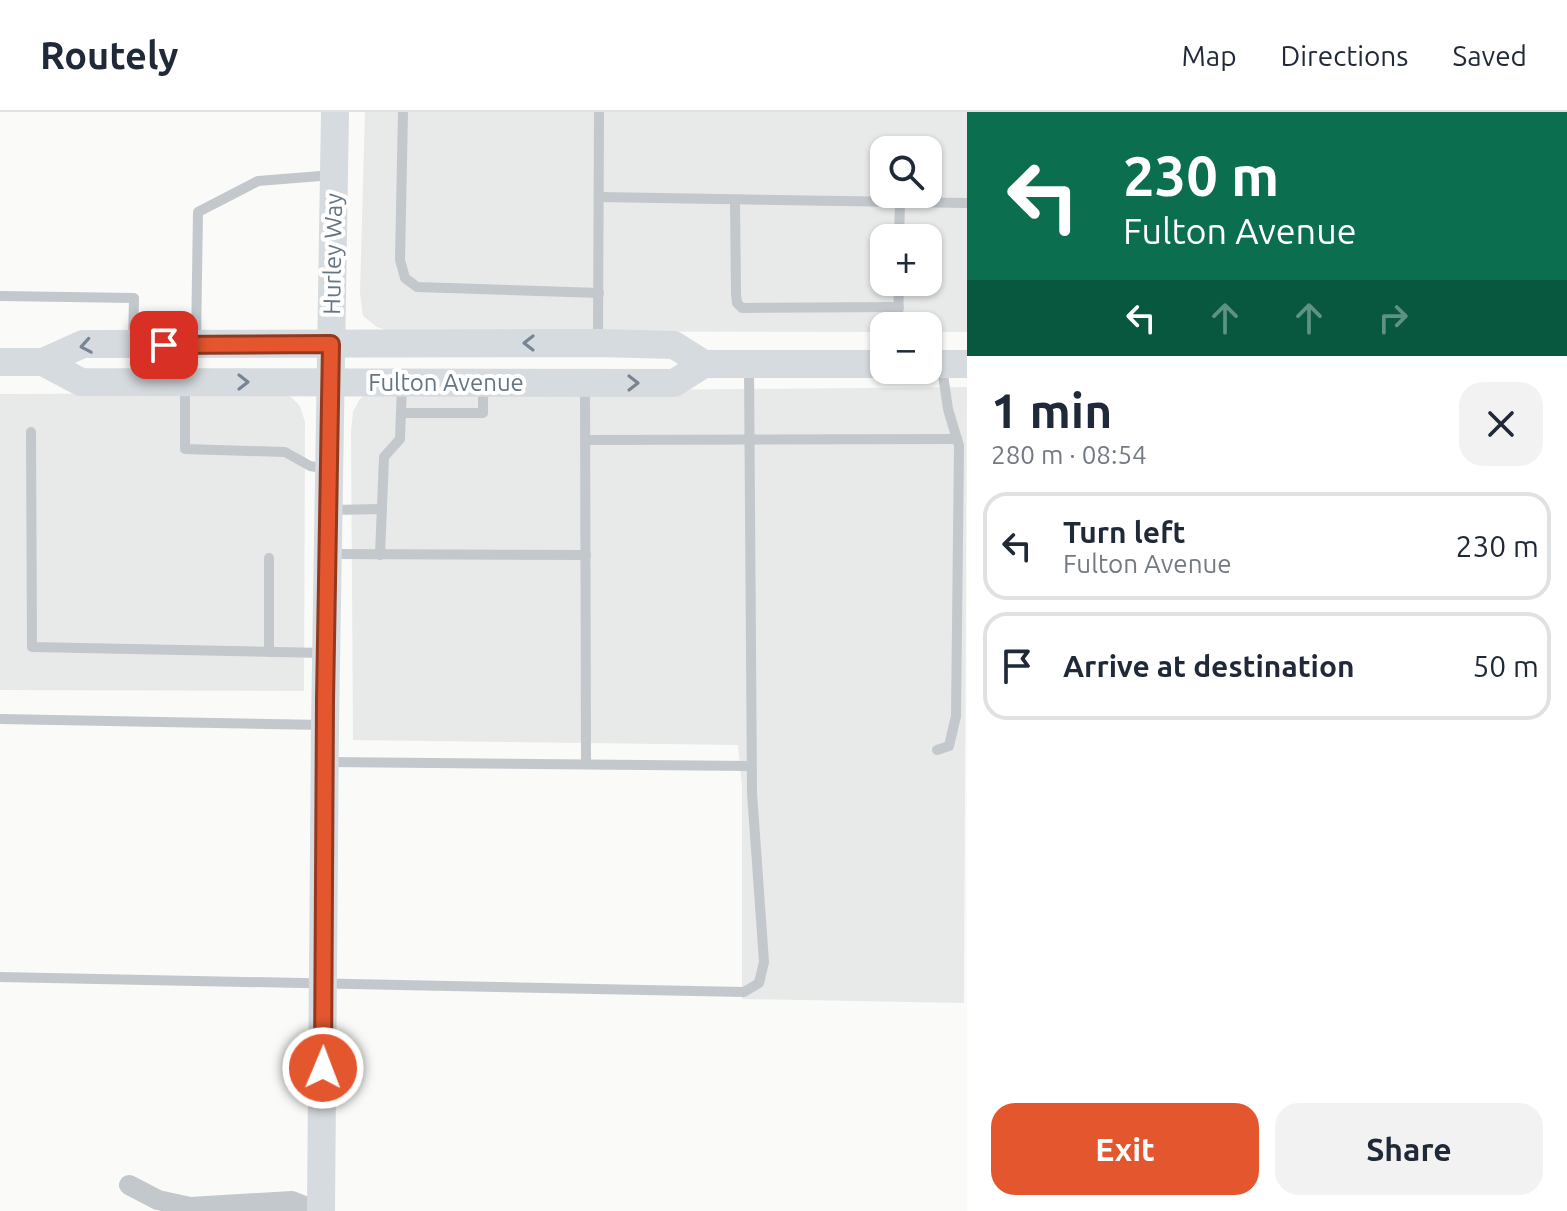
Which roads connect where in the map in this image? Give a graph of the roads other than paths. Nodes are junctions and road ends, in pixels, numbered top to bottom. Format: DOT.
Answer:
graph roads {
  1 [pos="335,112"];
  2 [pos="403,112"];
  3 [pos="599,112"];
  4 [pos="335,175"];
  5 [pos="599,197"];
  6 [pos="735,200"];
  7 [pos="870,202"];
  8 [pos="942,203"];
  9 [pos="967,203"];
  10 [pos="599,293"];
  11 [pos="0,296"];
  12 [pos="899,296"];
  13 [pos="899,307"];
  14 [pos="899,312"];
  15 [pos="598,343"];
  16 [pos="331,344"];
  17 [pos="133,345"];
  18 [pos="196,345"];
  19 [pos="0,362"];
  20 [pos="43,362"];
  21 [pos="704,364"];
  22 [pos="749,364"];
  23 [pos="870,364"];
  24 [pos="946,364"];
  25 [pos="185,382"];
  26 [pos="331,382"];
  27 [pos="402,382"];
  28 [pos="483,383"];
  29 [pos="585,383"];
  30 [pos="401,413"];
  31 [pos="31,432"];
  32 [pos="749,439"];
  33 [pos="957,439"];
  34 [pos="586,440"];
  35 [pos="330,469"];
  36 [pos="382,509"];
  37 [pos="328,510"];
  38 [pos="328,554"];
  39 [pos="380,555"];
  40 [pos="586,555"];
  41 [pos="269,558"];
  42 [pos="269,652"];
  43 [pos="326,653"];
  44 [pos="0,719"];
  45 [pos="325,725"];
  46 [pos="937,750"];
  47 [pos="326,762"];
  48 [pos="586,764"];
  49 [pos="751,766"];
  50 [pos="0,977"];
  51 [pos="325,983"];
  52 [pos="129,1185"];
  53 [pos="319,1211"];
  1 -- 4 [label="main road, Hurley Way"];
  2 -- 10 [label="lane"];
  3 -- 5 [label="lane"];
  4 -- 16 [label="main road, Hurley Way"];
  4 -- 18 [label="lane"];
  5 -- 6 [label="lane"];
  5 -- 10 [label="lane"];
  6 -- 7 [label="lane"];
  6 -- 13 [label="lane"];
  8 -- 9 [label="lane"];
  10 -- 15 [label="lane"];
  11 -- 17 [label="lane"];
  12 -- 13 [label="lane"];
  13 -- 14 [label="lane"];
  15 -- 16 [label="main road, Fulton Avenue, one-way"];
  15 -- 21 [label="main road, Fulton Avenue"];
  16 -- 18 [label="main road, Fulton Avenue"];
  16 -- 26 [label="main road, Hurley Way"];
  17 -- 18 [label="main road, Fulton Avenue"];
  17 -- 20 [label="main road, Fulton Avenue, one-way"];
  19 -- 20 [label="main road, Fulton Avenue"];
  20 -- 25 [label="main road, Fulton Avenue"];
  21 -- 22 [label="main road, Fulton Avenue"];
  29 -- 21 [label="main road, Fulton Avenue, one-way"];
  22 -- 23 [label="main road, Fulton Avenue"];
  22 -- 32 [label="lane"];
  24 -- 33 [label="lane"];
  25 -- 26 [label="main road, Fulton Avenue, one-way"];
  25 -- 35 [label="lane"];
  26 -- 27 [label="main road, Fulton Avenue"];
  26 -- 35 [label="main road, Hurley Way"];
  27 -- 28 [label="main road, Fulton Avenue"];
  27 -- 30 [label="lane"];
  28 -- 29 [label="main road, Fulton Avenue"];
  28 -- 30 [label="lane"];
  29 -- 34 [label="lane"];
  30 -- 36 [label="lane"];
  31 -- 42 [label="lane"];
  32 -- 33 [label="lane"];
  32 -- 34 [label="lane"];
  32 -- 49 [label="lane"];
  33 -- 46 [label="lane"];
  34 -- 40 [label="lane"];
  35 -- 37 [label="main road, Hurley Way"];
  36 -- 37 [label="lane"];
  36 -- 39 [label="lane"];
  37 -- 38 [label="main road, Hurley Way"];
  38 -- 39 [label="lane"];
  38 -- 43 [label="main road, Hurley Way"];
  39 -- 40 [label="lane"];
  40 -- 48 [label="lane"];
  41 -- 42 [label="lane"];
  42 -- 43 [label="lane"];
  43 -- 45 [label="main road, Hurley Way"];
  44 -- 45 [label="lane"];
  45 -- 47 [label="main road, Hurley Way"];
  47 -- 48 [label="lane"];
  47 -- 51 [label="main road, Hurley Way"];
  48 -- 49 [label="lane"];
  49 -- 51 [label="lane"];
  50 -- 51 [label="lane"];
  51 -- 53 [label="main road, Hurley Way"];
  52 -- 53 [label="street"];
}
